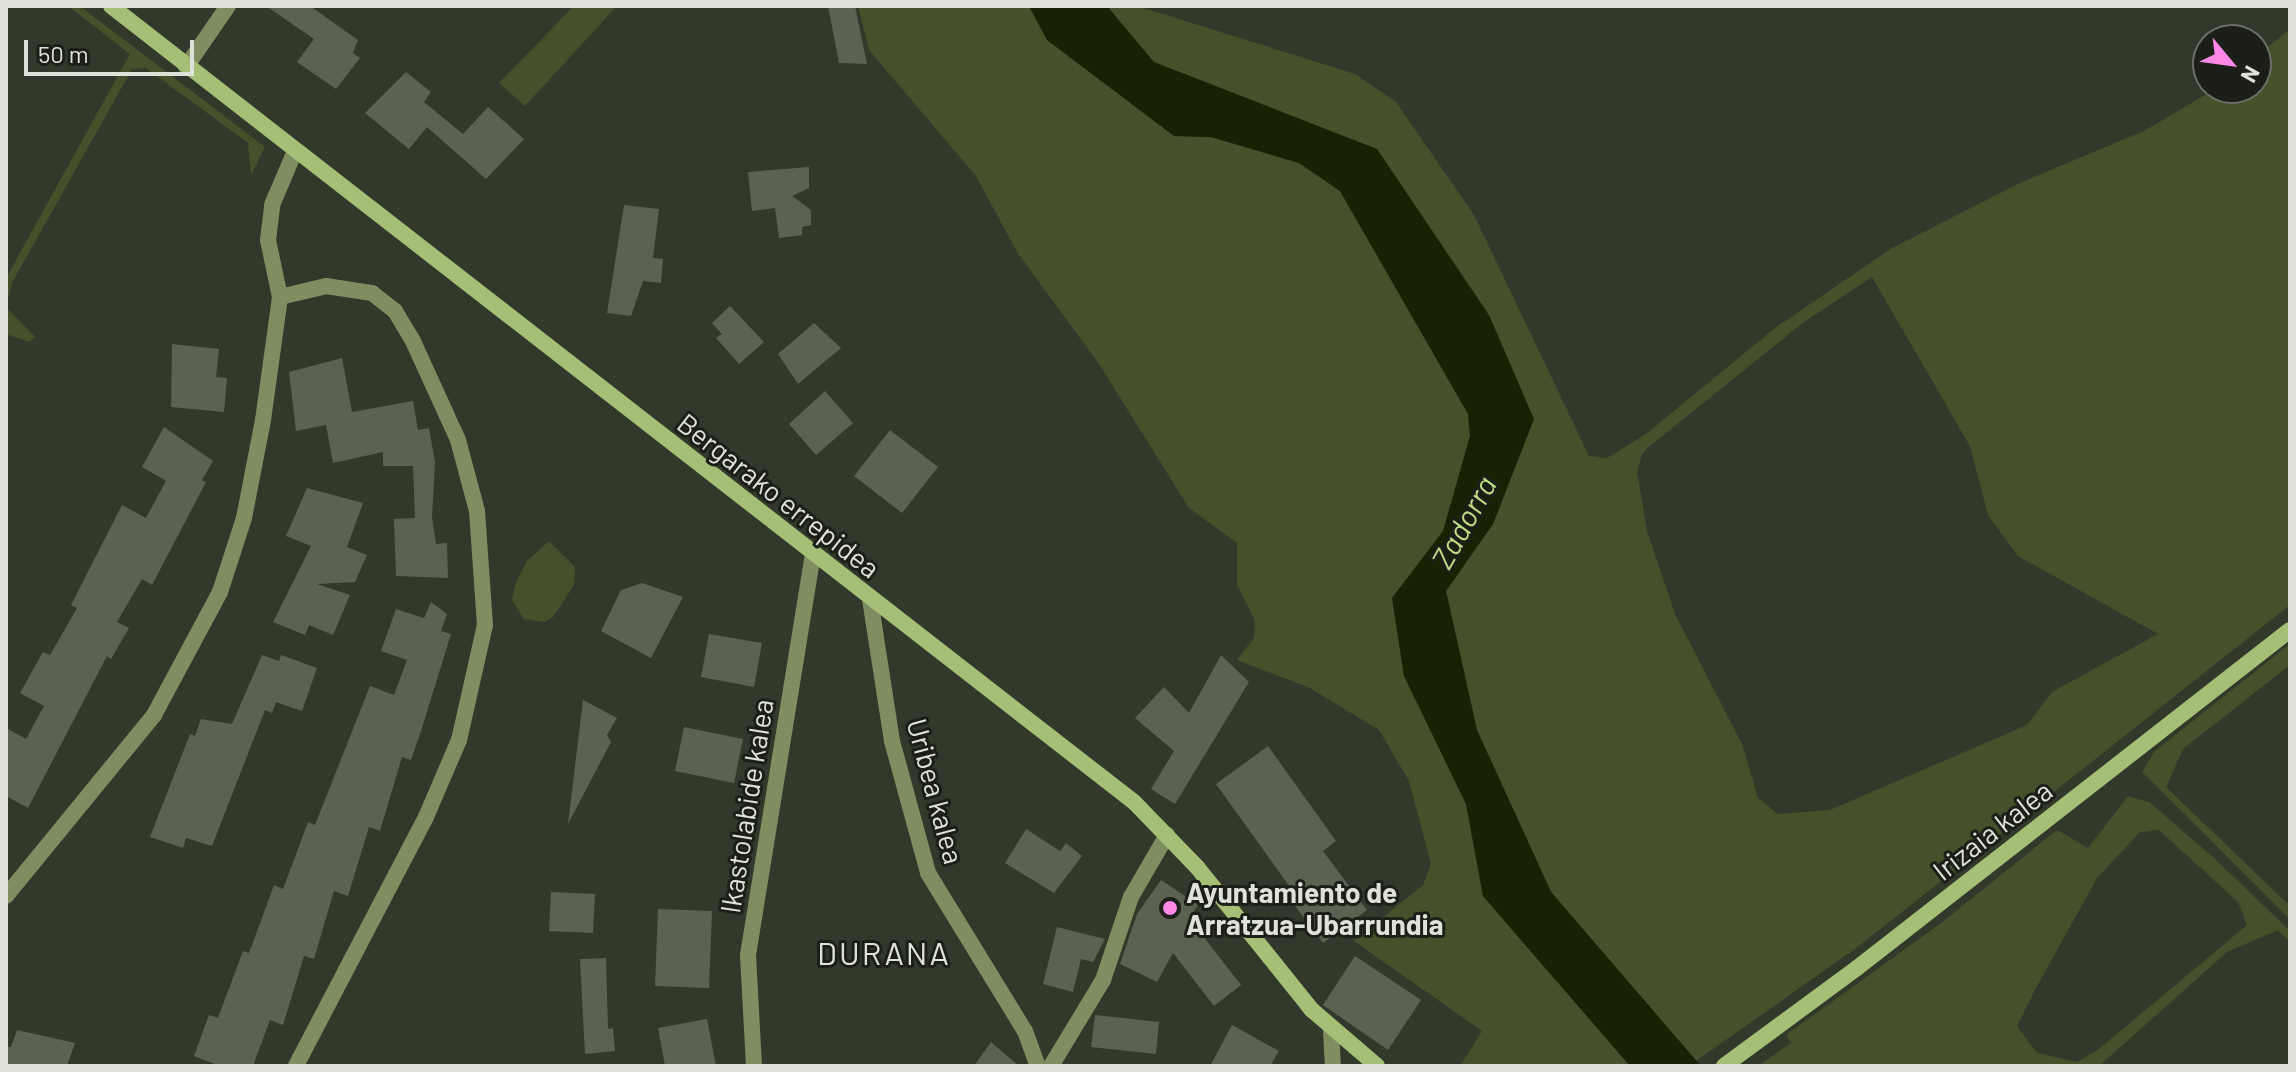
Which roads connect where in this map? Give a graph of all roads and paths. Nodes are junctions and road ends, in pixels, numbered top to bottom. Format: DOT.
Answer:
graph roads {
  1 [pos="111,6"];
  2 [pos="228,6"];
  3 [pos="186,67"];
  4 [pos="295,151"];
  5 [pos="280,297"];
  6 [pos="813,554"];
  7 [pos="870,599"];
  8 [pos="2290,630"];
  9 [pos="1167,835"];
  10 [pos="6,896"];
  11 [pos="1331,1030"];
  12 [pos="296,1066"];
  13 [pos="754,1066"];
  14 [pos="1038,1066"];
  15 [pos="1051,1066"];
  16 [pos="1333,1066"];
  17 [pos="1377,1066"];
  18 [pos="1724,1066"];
  1 -- 3 [label="street, Bergarako errepidea"];
  2 -- 3 [label="street"];
  3 -- 4 [label="street, Bergarako errepidea"];
  4 -- 5 [label="street"];
  4 -- 6 [label="street, Bergarako errepidea"];
  5 -- 10 [label="street"];
  5 -- 12 [label="street"];
  6 -- 7 [label="street, Bergarako errepidea"];
  6 -- 13 [label="street, Ikastolabide kalea"];
  7 -- 9 [label="street, Bergarako errepidea"];
  7 -- 14 [label="street, Uribea kalea"];
  8 -- 18 [label="street, Irizaia kalea"];
  9 -- 11 [label="street, Bergarako errepidea"];
  9 -- 15 [label="street"];
  11 -- 16 [label="street"];
  11 -- 17 [label="street, Bergarako errepidea"];
}
